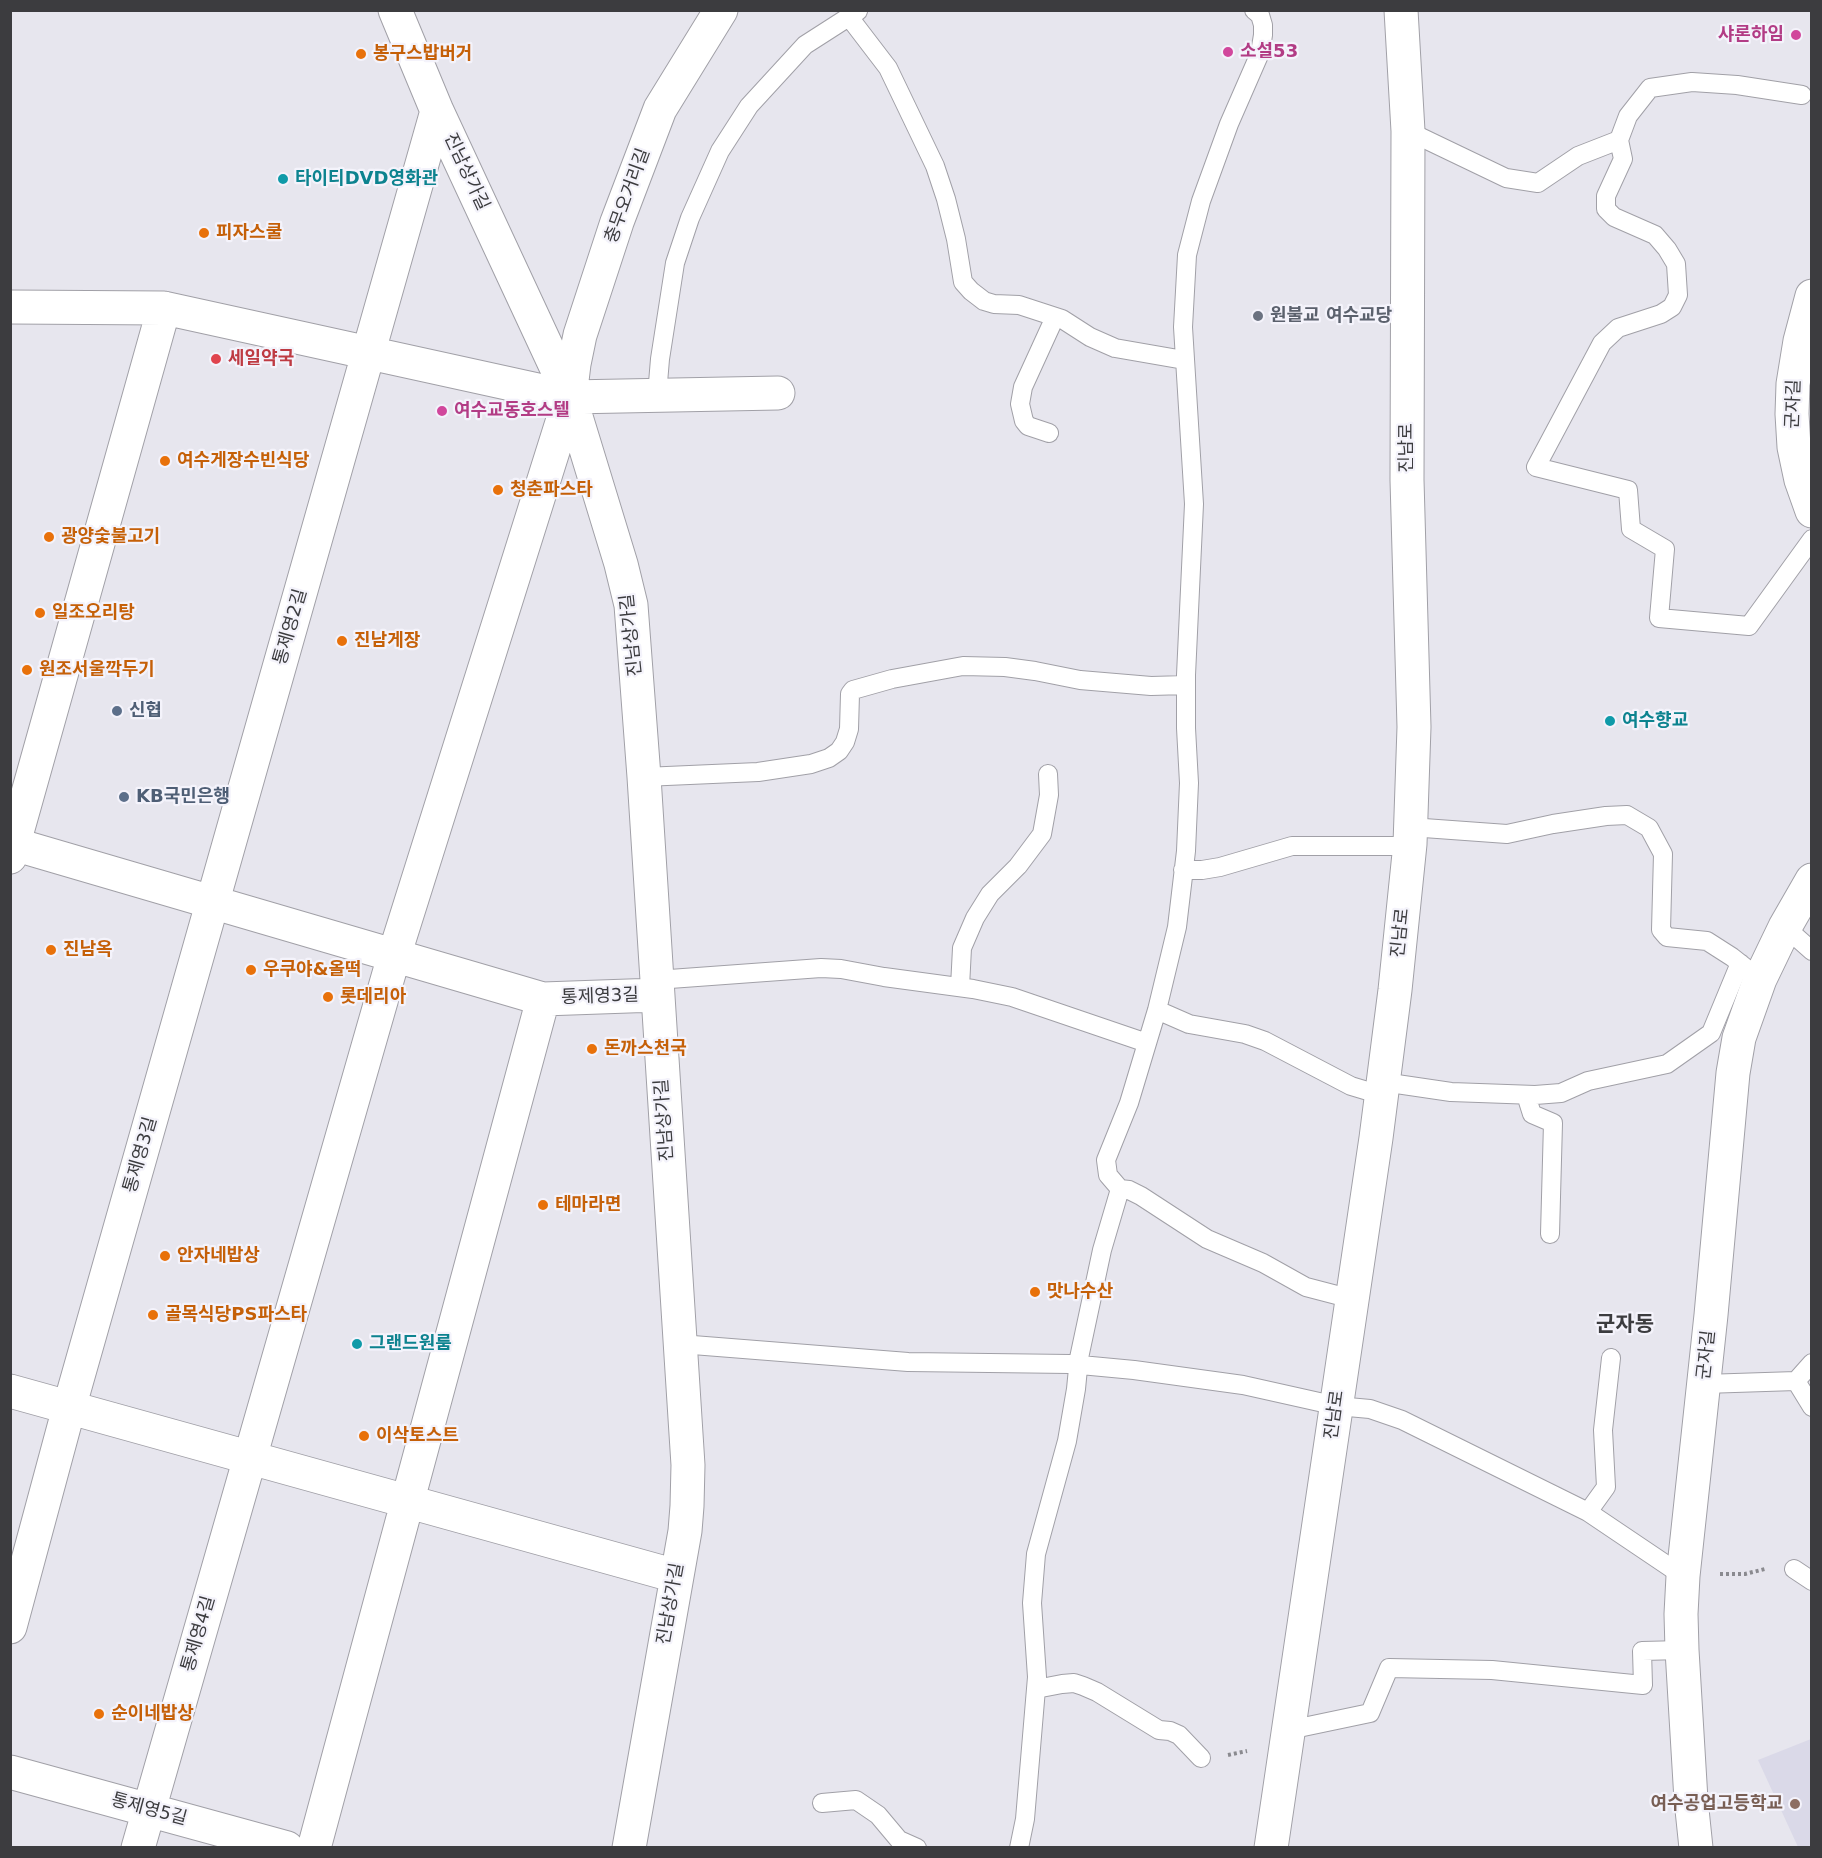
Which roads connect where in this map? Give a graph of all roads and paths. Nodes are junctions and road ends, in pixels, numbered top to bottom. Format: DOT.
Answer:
graph roads {
  1 [pos="395,10"];
  2 [pos="722,10"];
  3 [pos="1254,10"];
  4 [pos="1401,10"];
  5 [pos="854,14"];
  6 [pos="1802,95"];
  7 [pos="437,111"];
  8 [pos="1408,131"];
  9 [pos="1619,140"];
  10 [pos="1812,296"];
  11 [pos="10,307"];
  12 [pos="164,308"];
  13 [pos="1055,317"];
  14 [pos="369,353"];
  15 [pos="1184,360"];
  16 [pos="778,393"];
  17 [pos="657,395"];
  18 [pos="570,397"];
  19 [pos="1049,433"];
  20 [pos="1812,511"];
  21 [pos="1812,539"];
  22 [pos="1186,686"];
  23 [pos="1048,774"];
  24 [pos="644,777"];
  25 [pos="1410,837"];
  26 [pos="12,848"];
  27 [pos="1183,870"];
  28 [pos="1812,879"];
  29 [pos="213,902"];
  30 [pos="1794,925"];
  31 [pos="1812,951"];
  32 [pos="394,956"];
  33 [pos="1750,971"];
  34 [pos="960,987"];
  35 [pos="657,988"];
  36 [pos="543,999"];
  37 [pos="1157,1010"];
  38 [pos="1147,1043"];
  39 [pos="1382,1089"];
  40 [pos="1526,1095"];
  41 [pos="1120,1189"];
  42 [pos="1550,1234"];
  43 [pos="1352,1299"];
  44 [pos="680,1344"];
  45 [pos="1611,1358"];
  46 [pos="1812,1363"];
  47 [pos="1078,1365"];
  48 [pos="1796,1380"];
  49 [pos="1704,1384"];
  50 [pos="10,1391"];
  51 [pos="1337,1406"];
  52 [pos="1812,1407"];
  53 [pos="69,1408"];
  54 [pos="250,1458"];
  55 [pos="407,1501"];
  56 [pos="1588,1512"];
  57 [pos="1794,1569"];
  58 [pos="676,1576"];
  59 [pos="1683,1576"];
  60 [pos="1812,1581"];
  61 [pos="10,1627"];
  62 [pos="1682,1650"];
  63 [pos="1036,1689"];
  64 [pos="1281,1740"];
  65 [pos="1201,1758"];
  66 [pos="10,1772"];
  67 [pos="822,1803"];
  68 [pos="149,1810"];
  69 [pos="138,1848"];
  70 [pos="287,1848"];
  71 [pos="314,1848"];
  72 [pos="629,1848"];
  73 [pos="917,1848"];
  74 [pos="1019,1848"];
  75 [pos="1271,1848"];
  76 [pos="1696,1848"];
  1 -- 7 [label="street, 진남상가길"];
  2 -- 18 [label="street, 충무오거리길"];
  3 -- 15 [label="lane"];
  4 -- 8 [label="street, 진남로"];
  5 -- 13 [label="lane"];
  5 -- 17 [label="lane"];
  6 -- 9 [label="lane"];
  7 -- 14 [label="street, 진남상가길"];
  7 -- 18 [label="street, 진남상가길"];
  8 -- 9 [label="lane"];
  8 -- 25 [label="street, 진남로"];
  9 -- 21 [label="lane"];
  10 -- 20 [label="street, 군자길"];
  11 -- 12 [label="street"];
  12 -- 14 [label="street"];
  12 -- 26 [label="street"];
  13 -- 15 [label="lane"];
  13 -- 19 [label="lane"];
  14 -- 18 [label="street"];
  14 -- 29 [label="street, 통제영2길"];
  15 -- 22 [label="lane"];
  16 -- 17 [label="street"];
  17 -- 18 [label="street"];
  18 -- 24 [label="street, 진남상가길"];
  18 -- 32 [label="street"];
  22 -- 24 [label="lane"];
  22 -- 27 [label="lane"];
  23 -- 34 [label="lane"];
  24 -- 35 [label="street, 진남상가길"];
  25 -- 27 [label="lane"];
  25 -- 33 [label="lane"];
  25 -- 39 [label="street, 진남로"];
  26 -- 29 [label="street, 통제영3길"];
  27 -- 37 [label="lane"];
  28 -- 30 [label="street, 군자길"];
  29 -- 32 [label="street, 통제영3길"];
  29 -- 53 [label="street, 통제영3길"];
  30 -- 31 [label="lane"];
  30 -- 33 [label="street, 군자길"];
  32 -- 36 [label="street, 통제영3길"];
  32 -- 54 [label="street"];
  33 -- 40 [label="lane"];
  33 -- 49 [label="street, 군자길"];
  34 -- 35 [label="lane"];
  34 -- 38 [label="lane"];
  35 -- 36 [label="street, 통제영3길"];
  35 -- 44 [label="street, 진남상가길"];
  36 -- 55 [label="street, 통제영3길"];
  37 -- 38 [label="lane"];
  37 -- 39 [label="lane"];
  38 -- 41 [label="lane"];
  39 -- 40 [label="lane"];
  39 -- 43 [label="street, 진남로"];
  40 -- 42 [label="lane"];
  41 -- 43 [label="lane"];
  41 -- 47 [label="lane"];
  43 -- 51 [label="street, 진남로"];
  44 -- 47 [label="lane"];
  44 -- 58 [label="street, 진남상가길"];
  45 -- 56 [label="lane"];
  46 -- 48 [label="lane"];
  47 -- 51 [label="lane"];
  47 -- 63 [label="lane"];
  48 -- 49 [label="lane"];
  48 -- 52 [label="lane"];
  49 -- 59 [label="street, 군자길"];
  50 -- 53 [label="street"];
  51 -- 56 [label="lane"];
  51 -- 64 [label="street, 진남로"];
  53 -- 54 [label="street"];
  53 -- 61 [label="street"];
  54 -- 55 [label="street"];
  54 -- 68 [label="street, 통제영4길"];
  55 -- 58 [label="street"];
  55 -- 71 [label="street"];
  56 -- 59 [label="lane"];
  57 -- 59 [label="path"];
  57 -- 60 [label="lane"];
  58 -- 72 [label="street, 진남상가길"];
  59 -- 62 [label="street, 군자길"];
  62 -- 64 [label="lane"];
  62 -- 76 [label="street, 군자길"];
  63 -- 65 [label="lane"];
  63 -- 74 [label="lane"];
  64 -- 65 [label="path"];
  64 -- 75 [label="street, 진남로"];
  66 -- 68 [label="street, 통제영5길"];
  67 -- 73 [label="lane"];
  68 -- 69 [label="street, 통제영4길"];
  68 -- 70 [label="street, 통제영5길"];
}
